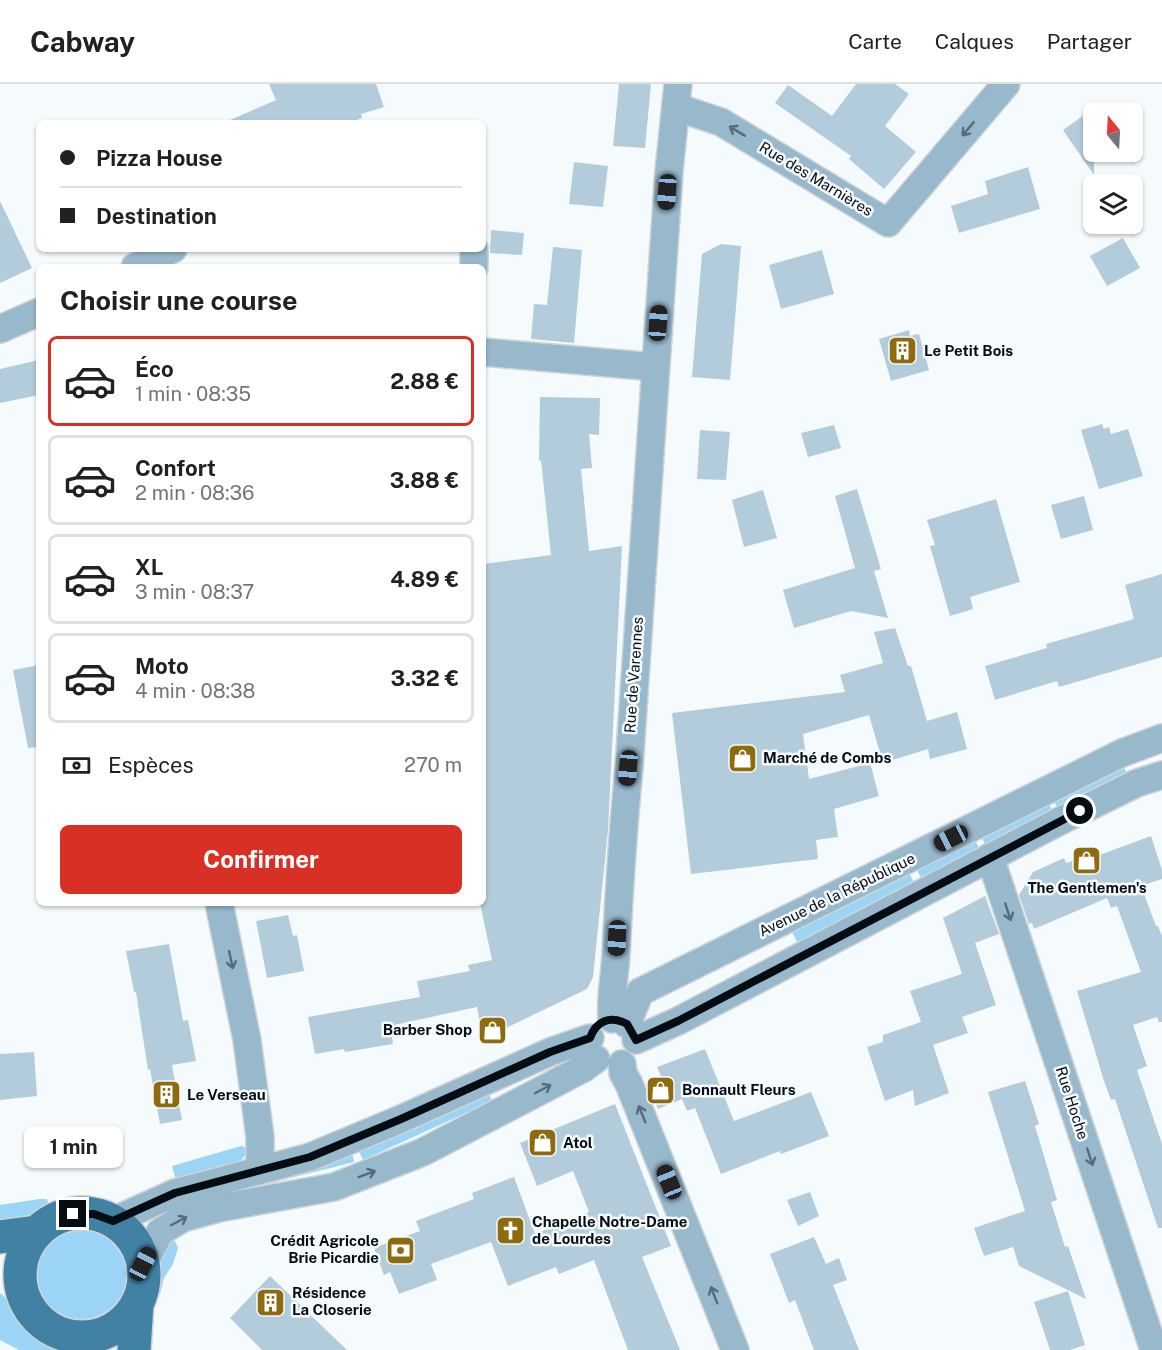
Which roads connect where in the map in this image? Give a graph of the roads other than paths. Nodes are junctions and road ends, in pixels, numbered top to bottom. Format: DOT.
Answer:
graph roads {
  1 [pos="1006,84"];
  2 [pos="677,96"];
  3 [pos="167,252"];
  4 [pos="141,264"];
  5 [pos="36,313"];
  6 [pos="0,329"];
  7 [pos="486,352"];
  8 [pos="655,367"];
  9 [pos="1162,738"];
  10 [pos="1162,774"];
  11 [pos="990,857"];
  12 [pos="220,906"];
  13 [pos="625,1028"];
  14 [pos="602,1054"];
  15 [pos="263,1169"];
  16 [pos="113,1221"];
  17 [pos="11,1235"];
  18 [pos="143,1264"];
  19 [pos="0,1288"];
  20 [pos="136,1304"];
  21 [pos="28,1307"];
  22 [pos="68,1342"];
  23 [pos="134,1350"];
  24 [pos="735,1350"];
  25 [pos="1154,1350"];
  1 -- 2 [label="street, Rue des Marnières, one-way"];
  2 -- 8 [label="street, Rue de Varennes"];
  3 -- 4 [label="street"];
  5 -- 6 [label="street"];
  7 -- 8 [label="street"];
  8 -- 13 [label="street, Rue de Varennes"];
  9 -- 13 [label="street, Avenue de la République"];
  10 -- 11 [label="street"];
  11 -- 13 [label="street"];
  11 -- 25 [label="street, Rue Hoche, one-way"];
  12 -- 15 [label="street, one-way"];
  13 -- 14 [label="street"];
  13 -- 14 [label="street, Avenue de la République"];
  14 -- 15 [label="street"];
  18 -- 14 [label="street, one-way"];
  24 -- 14 [label="street, one-way"];
  15 -- 16 [label="street"];
  16 -- 17 [label="main road"];
  16 -- 18 [label="main road"];
  17 -- 21 [label="main road"];
  18 -- 20 [label="main road"];
  19 -- 21 [label="main road"];
  20 -- 22 [label="main road"];
  20 -- 23 [label="main road"];
  21 -- 22 [label="main road"];
}
